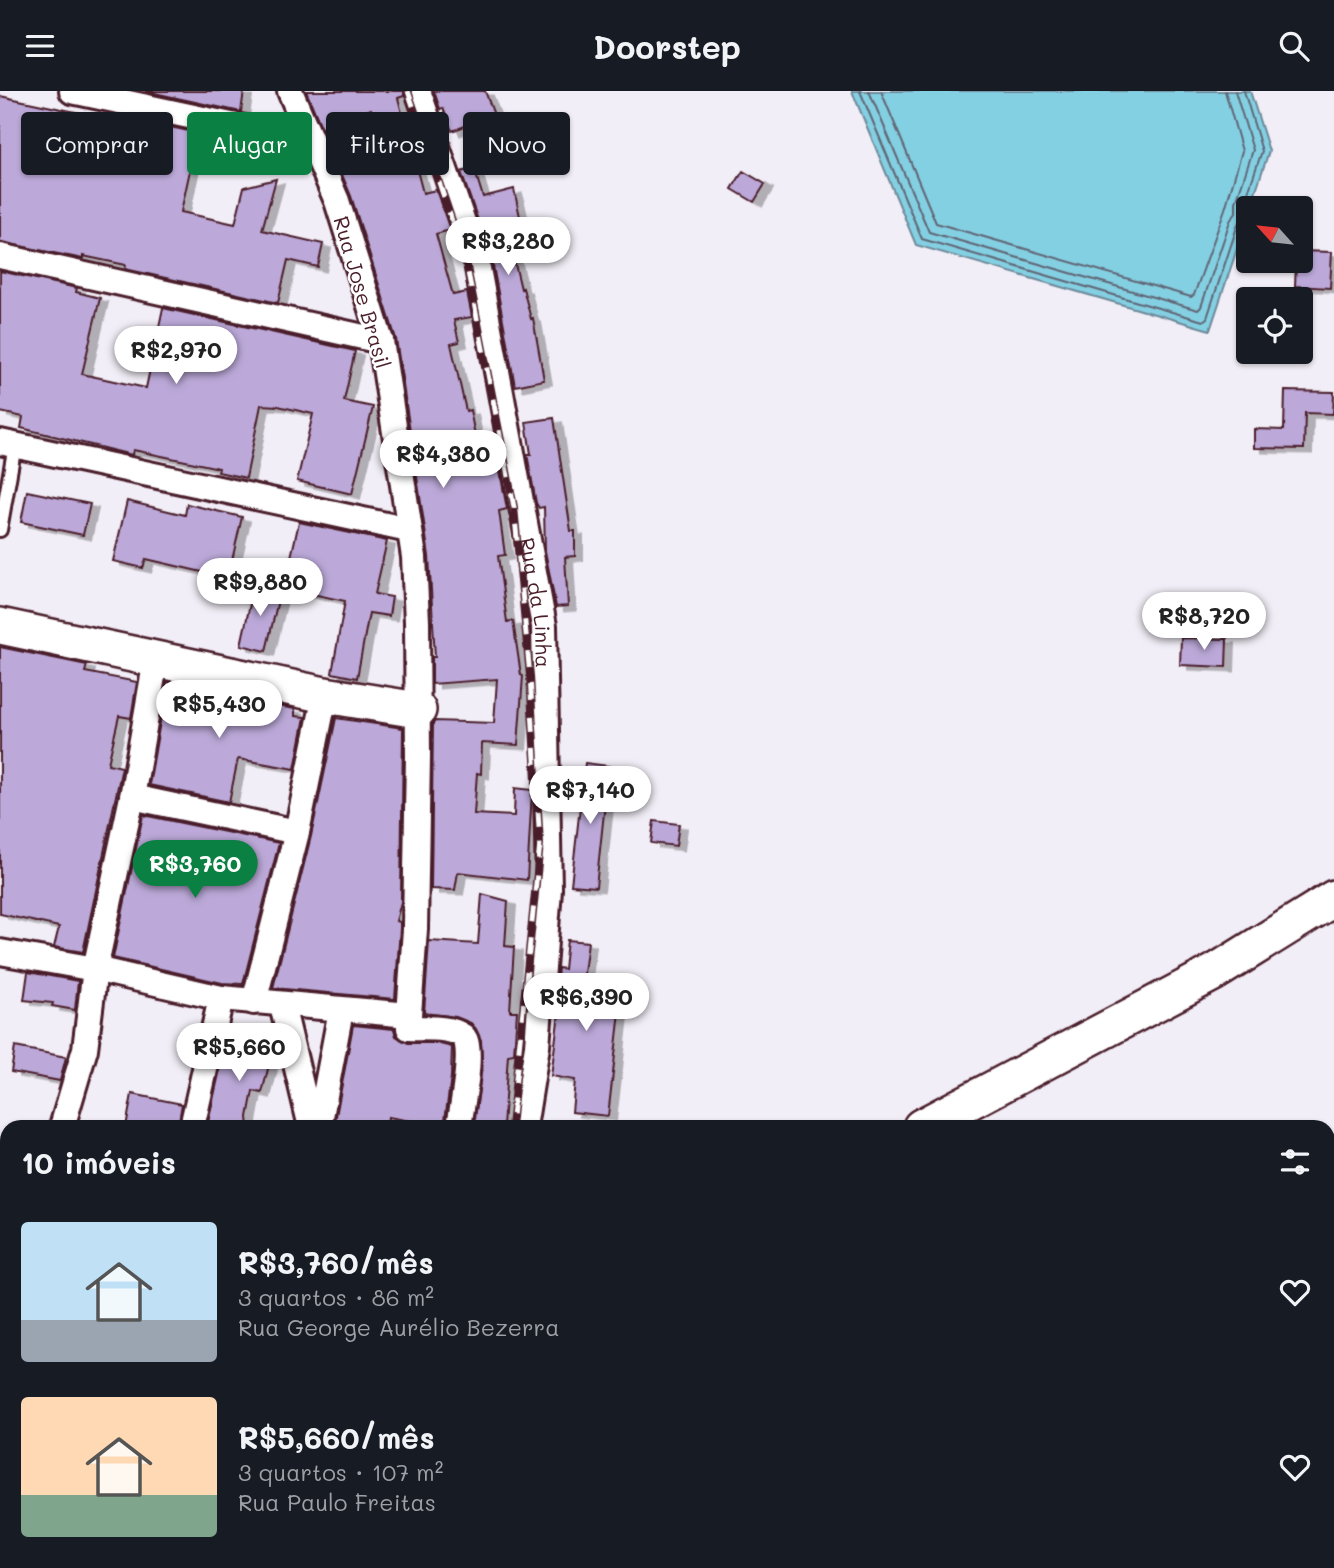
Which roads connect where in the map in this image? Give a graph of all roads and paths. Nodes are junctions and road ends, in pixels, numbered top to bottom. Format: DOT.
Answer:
graph roads {
  1 [pos="72,91"];
  2 [pos="289,91"];
  3 [pos="418,91"];
  4 [pos="298,112"];
  5 [pos="187,116"];
  6 [pos="312,144"];
  7 [pos="0,256"];
  8 [pos="381,341"];
  9 [pos="7,443"];
  10 [pos="0,530"];
  11 [pos="409,530"];
  12 [pos="0,626"];
  13 [pos="156,659"];
  14 [pos="325,695"];
  15 [pos="418,710"];
  16 [pos="132,797"];
  17 [pos="297,832"];
  18 [pos="1334,898"];
  19 [pos="0,951"];
  20 [pos="95,969"];
  21 [pos="221,998"];
  22 [pos="254,1002"];
  23 [pos="282,1005"];
  24 [pos="341,1010"];
  25 [pos="409,1016"];
  26 [pos="64,1120"];
  27 [pos="194,1120"];
  28 [pos="309,1120"];
  29 [pos="320,1120"];
  30 [pos="461,1120"];
  31 [pos="525,1120"];
  32 [pos="934,1120"];
  1 -- 5 [label="street"];
  2 -- 4 [label="street, Rua Jose Brasil"];
  3 -- 31 [label="street, Rua da Linha"];
  6 -- 8 [label="street, Rua Jose Brasil"];
  7 -- 8 [label="street"];
  8 -- 11 [label="street, Rua Jose Brasil"];
  9 -- 10 [label="lane"];
  9 -- 11 [label="street"];
  11 -- 15 [label="street, Rua Jose Brasil"];
  12 -- 13 [label="main road"];
  13 -- 14 [label="main road"];
  13 -- 16 [label="street"];
  14 -- 15 [label="main road"];
  14 -- 17 [label="street"];
  15 -- 25 [label="street, Rua Jose Brasil"];
  16 -- 17 [label="street"];
  16 -- 20 [label="street"];
  17 -- 22 [label="street"];
  18 -- 32 [label="main road"];
  19 -- 20 [label="street"];
  20 -- 21 [label="street"];
  20 -- 26 [label="street"];
  21 -- 22 [label="street"];
  21 -- 27 [label="street"];
  22 -- 23 [label="street"];
  23 -- 24 [label="street"];
  23 -- 28 [label="street"];
  24 -- 25 [label="street"];
  24 -- 29 [label="street"];
  25 -- 30 [label="street"];
}
